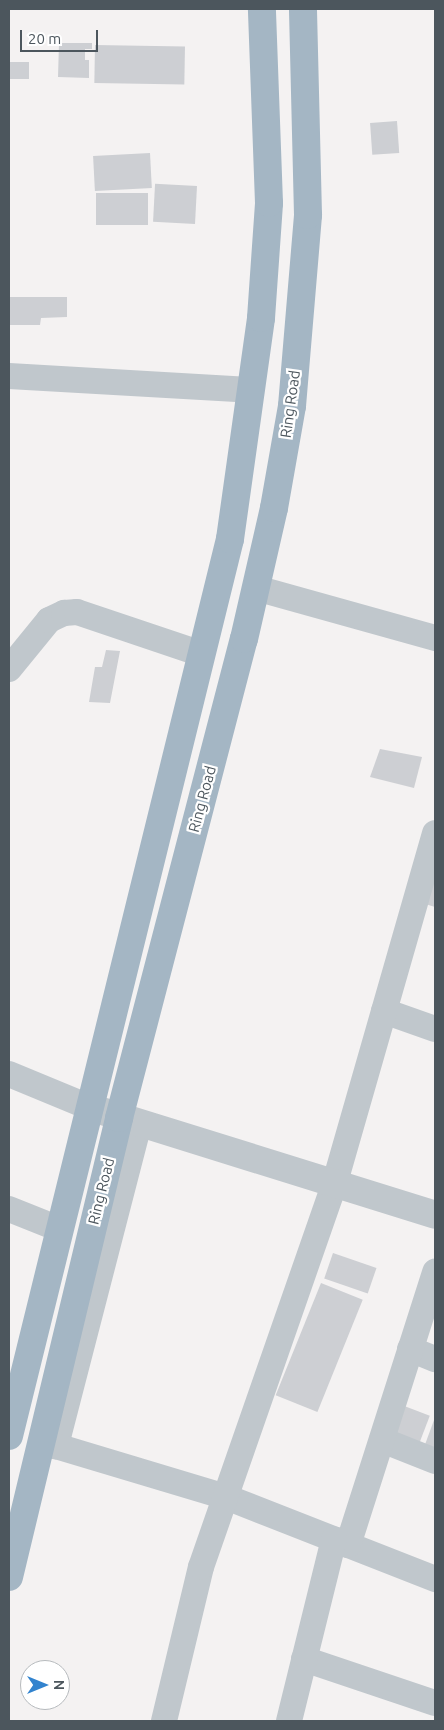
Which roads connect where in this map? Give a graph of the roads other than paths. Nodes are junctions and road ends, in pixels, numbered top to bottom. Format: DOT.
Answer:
graph roads {
  1 [pos="262,9"];
  2 [pos="303,9"];
  3 [pos="9,376"];
  4 [pos="250,390"];
  5 [pos="256,588"];
  6 [pos="435,638"];
  7 [pos="202,654"];
  8 [pos="9,669"];
  9 [pos="435,833"];
  10 [pos="384,1011"];
  11 [pos="435,1028"];
  12 [pos="9,1074"];
  13 [pos="89,1107"];
  14 [pos="129,1121"];
  15 [pos="335,1182"];
  16 [pos="9,1209"];
  17 [pos="435,1215"];
  18 [pos="59,1229"];
  19 [pos="435,1272"];
  20 [pos="410,1349"];
  21 [pos="435,1359"];
  22 [pos="9,1436"];
  23 [pos="382,1440"];
  24 [pos="435,1461"];
  25 [pos="226,1497"];
  26 [pos="341,1542"];
  27 [pos="9,1577"];
  28 [pos="435,1579"];
  29 [pos="304,1659"];
  30 [pos="435,1703"];
  31 [pos="164,1721"];
  32 [pos="289,1721"];
  1 -- 4 [label="highway, Ring Road"];
  2 -- 5 [label="highway, Ring Road"];
  3 -- 4 [label="street"];
  4 -- 7 [label="highway, Ring Road"];
  5 -- 6 [label="street"];
  5 -- 14 [label="highway, Ring Road"];
  7 -- 8 [label="street"];
  7 -- 13 [label="highway, Ring Road"];
  9 -- 10 [label="street"];
  10 -- 11 [label="street"];
  10 -- 15 [label="street"];
  12 -- 13 [label="street"];
  13 -- 14 [label="street"];
  13 -- 18 [label="highway, Ring Road"];
  14 -- 15 [label="street"];
  14 -- 25 [label="street"];
  14 -- 27 [label="highway, Ring Road"];
  15 -- 17 [label="street"];
  15 -- 25 [label="street"];
  16 -- 18 [label="street"];
  18 -- 22 [label="highway, Ring Road"];
  19 -- 20 [label="street"];
  20 -- 21 [label="street"];
  20 -- 23 [label="street"];
  23 -- 24 [label="street"];
  23 -- 26 [label="street"];
  25 -- 26 [label="street"];
  25 -- 31 [label="street"];
  26 -- 28 [label="street"];
  26 -- 29 [label="street"];
  29 -- 30 [label="street"];
  29 -- 32 [label="street"];
}
